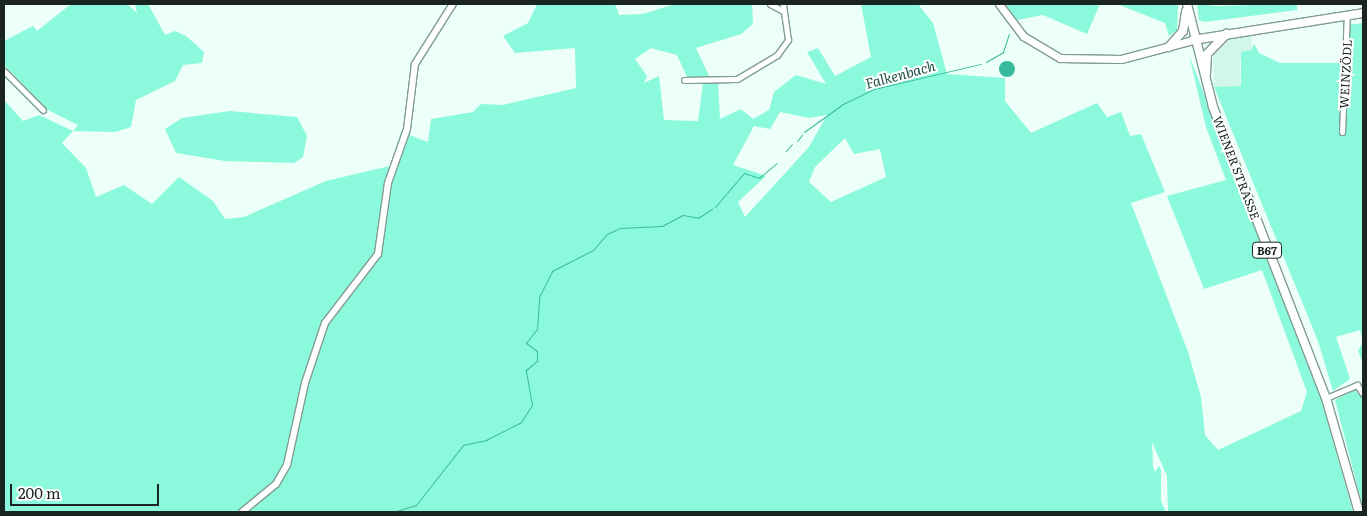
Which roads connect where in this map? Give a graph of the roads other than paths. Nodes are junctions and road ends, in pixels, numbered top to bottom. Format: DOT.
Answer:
graph roads {
  1 [pos="453,4"];
  2 [pos="770,4"];
  3 [pos="783,4"];
  4 [pos="999,4"];
  5 [pos="1187,5"];
  6 [pos="783,10"];
  7 [pos="1363,13"];
  8 [pos="1347,15"];
  9 [pos="1227,33"];
  10 [pos="1194,40"];
  11 [pos="1169,47"];
  12 [pos="4,71"];
  13 [pos="684,80"];
  14 [pos="1205,81"];
  15 [pos="44,110"];
  16 [pos="1342,132"];
  17 [pos="1363,394"];
  18 [pos="1326,398"];
  19 [pos="242,512"];
  20 [pos="1359,512"];
  1 -- 19 [label="street"];
  2 -- 6 [label="street"];
  3 -- 6 [label="street"];
  4 -- 11 [label="main road"];
  5 -- 10 [label="main road, WIENER STRASSE"];
  5 -- 11 [label="main road"];
  6 -- 13 [label="street"];
  7 -- 8 [label="main road"];
  8 -- 9 [label="main road"];
  8 -- 16 [label="street, WEINZÖDL"];
  9 -- 10 [label="main road"];
  9 -- 14 [label="main road"];
  10 -- 11 [label="main road"];
  10 -- 14 [label="main road, WIENER STRASSE / B67"];
  12 -- 15 [label="street"];
  14 -- 18 [label="main road, WIENER STRASSE / B67"];
  17 -- 18 [label="street"];
  18 -- 20 [label="main road, WIENER STRASSE / B67"];
}
